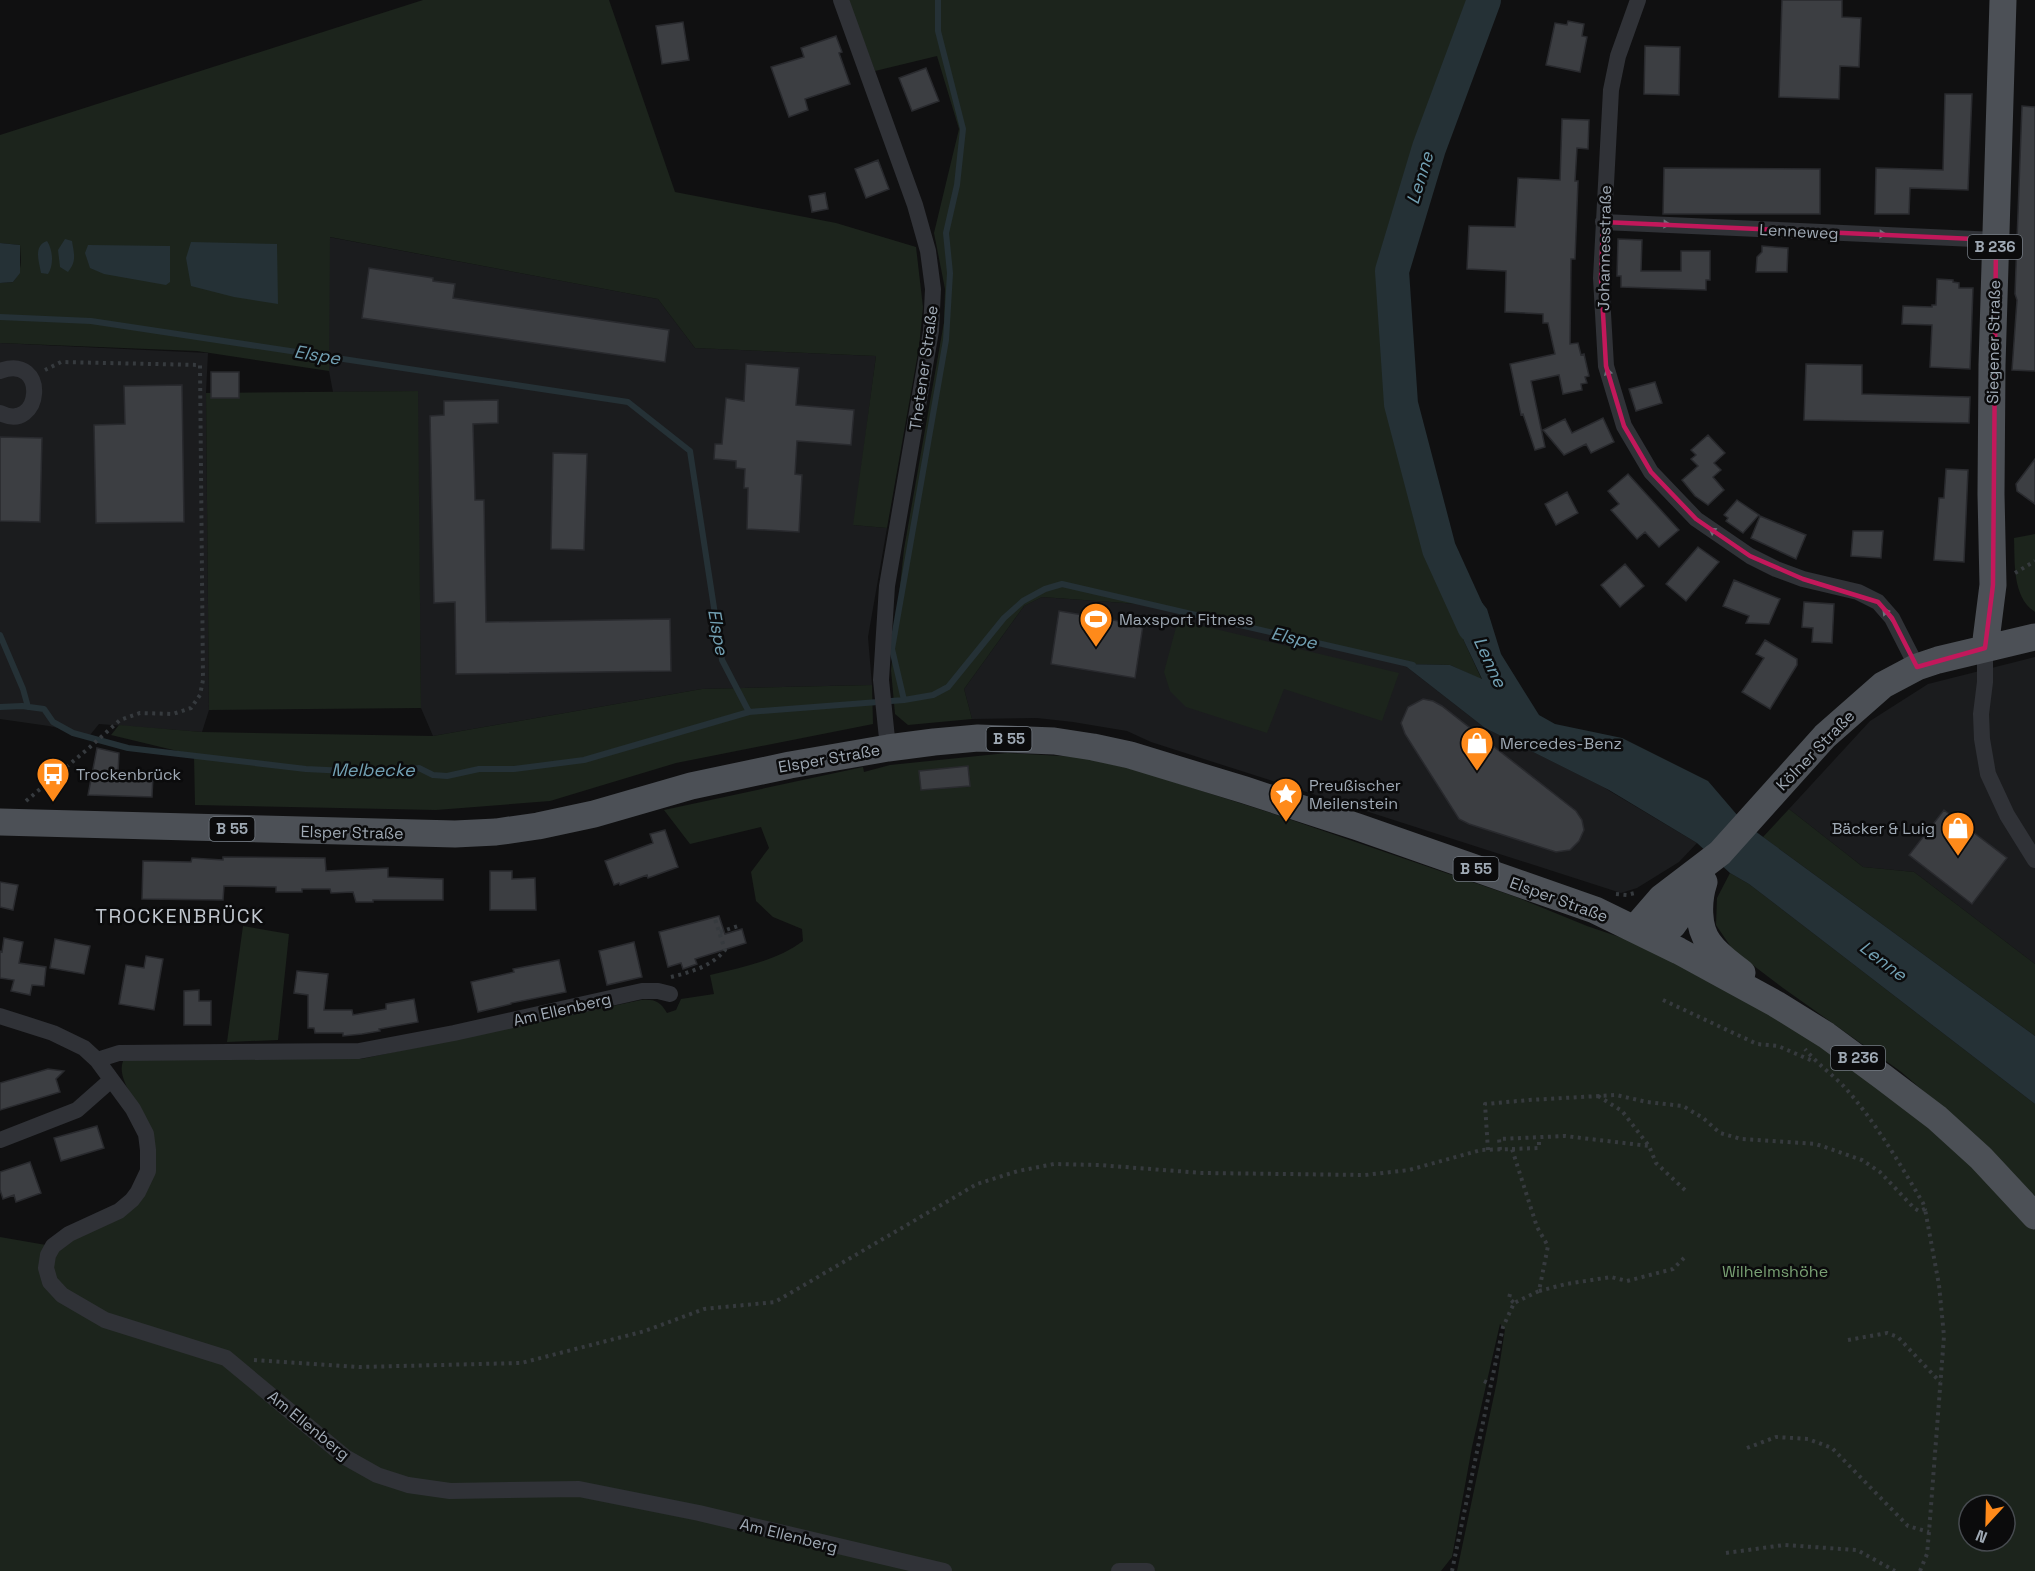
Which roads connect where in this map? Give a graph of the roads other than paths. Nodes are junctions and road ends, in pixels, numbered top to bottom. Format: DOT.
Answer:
graph roads {
  1 [pos="841,0"];
  2 [pos="1638,0"];
  3 [pos="2003,0"];
  4 [pos="1603,222"];
  5 [pos="1996,240"];
  6 [pos="0,371"];
  7 [pos="0,413"];
  8 [pos="2035,638"];
  9 [pos="1985,648"];
  10 [pos="1917,667"];
  11 [pos="886,735"];
  12 [pos="4,823"];
  13 [pos="1720,854"];
  14 [pos="2035,860"];
  15 [pos="1682,912"];
  16 [pos="1635,928"];
  17 [pos="666,986"];
  18 [pos="1776,1004"];
  19 [pos="0,1016"];
  20 [pos="97,1060"];
  21 [pos="111,1080"];
  22 [pos="0,1140"];
  23 [pos="2035,1216"];
  24 [pos="944,1571"];
  25 [pos="1119,1571"];
  26 [pos="1147,1571"];
  1 -- 11 [label="street, Thetener Straße"];
  2 -- 4 [label="street, Johannesstraße"];
  3 -- 5 [label="main road, Siegener Straße / B 236"];
  4 -- 5 [label="street, Lenneweg, one-way"];
  10 -- 4 [label="street, Johannesstraße, one-way"];
  5 -- 9 [label="main road, Siegener Straße / B 236"];
  6 -- 7 [label="street"];
  8 -- 9 [label="main road, Kölner Straße"];
  9 -- 10 [label="main road, Kölner Straße"];
  9 -- 14 [label="street"];
  10 -- 13 [label="main road, Kölner Straße"];
  11 -- 12 [label="main road, Elsper Straße / B 55"];
  11 -- 16 [label="main road, Elsper Straße / B 55"];
  13 -- 15 [label="main road, Kölner Straße"];
  13 -- 15 [label="main road"];
  15 -- 16 [label="main road, Kölner Straße"];
  15 -- 18 [label="main road"];
  16 -- 18 [label="main road, B 236"];
  17 -- 20 [label="street, Am Ellenberg"];
  18 -- 23 [label="main road, B 236"];
  19 -- 20 [label="street, Am Ellenberg"];
  20 -- 21 [label="street, Am Ellenberg"];
  21 -- 22 [label="street"];
  21 -- 24 [label="street, Am Ellenberg"];
  25 -- 26 [label="street"];
}
